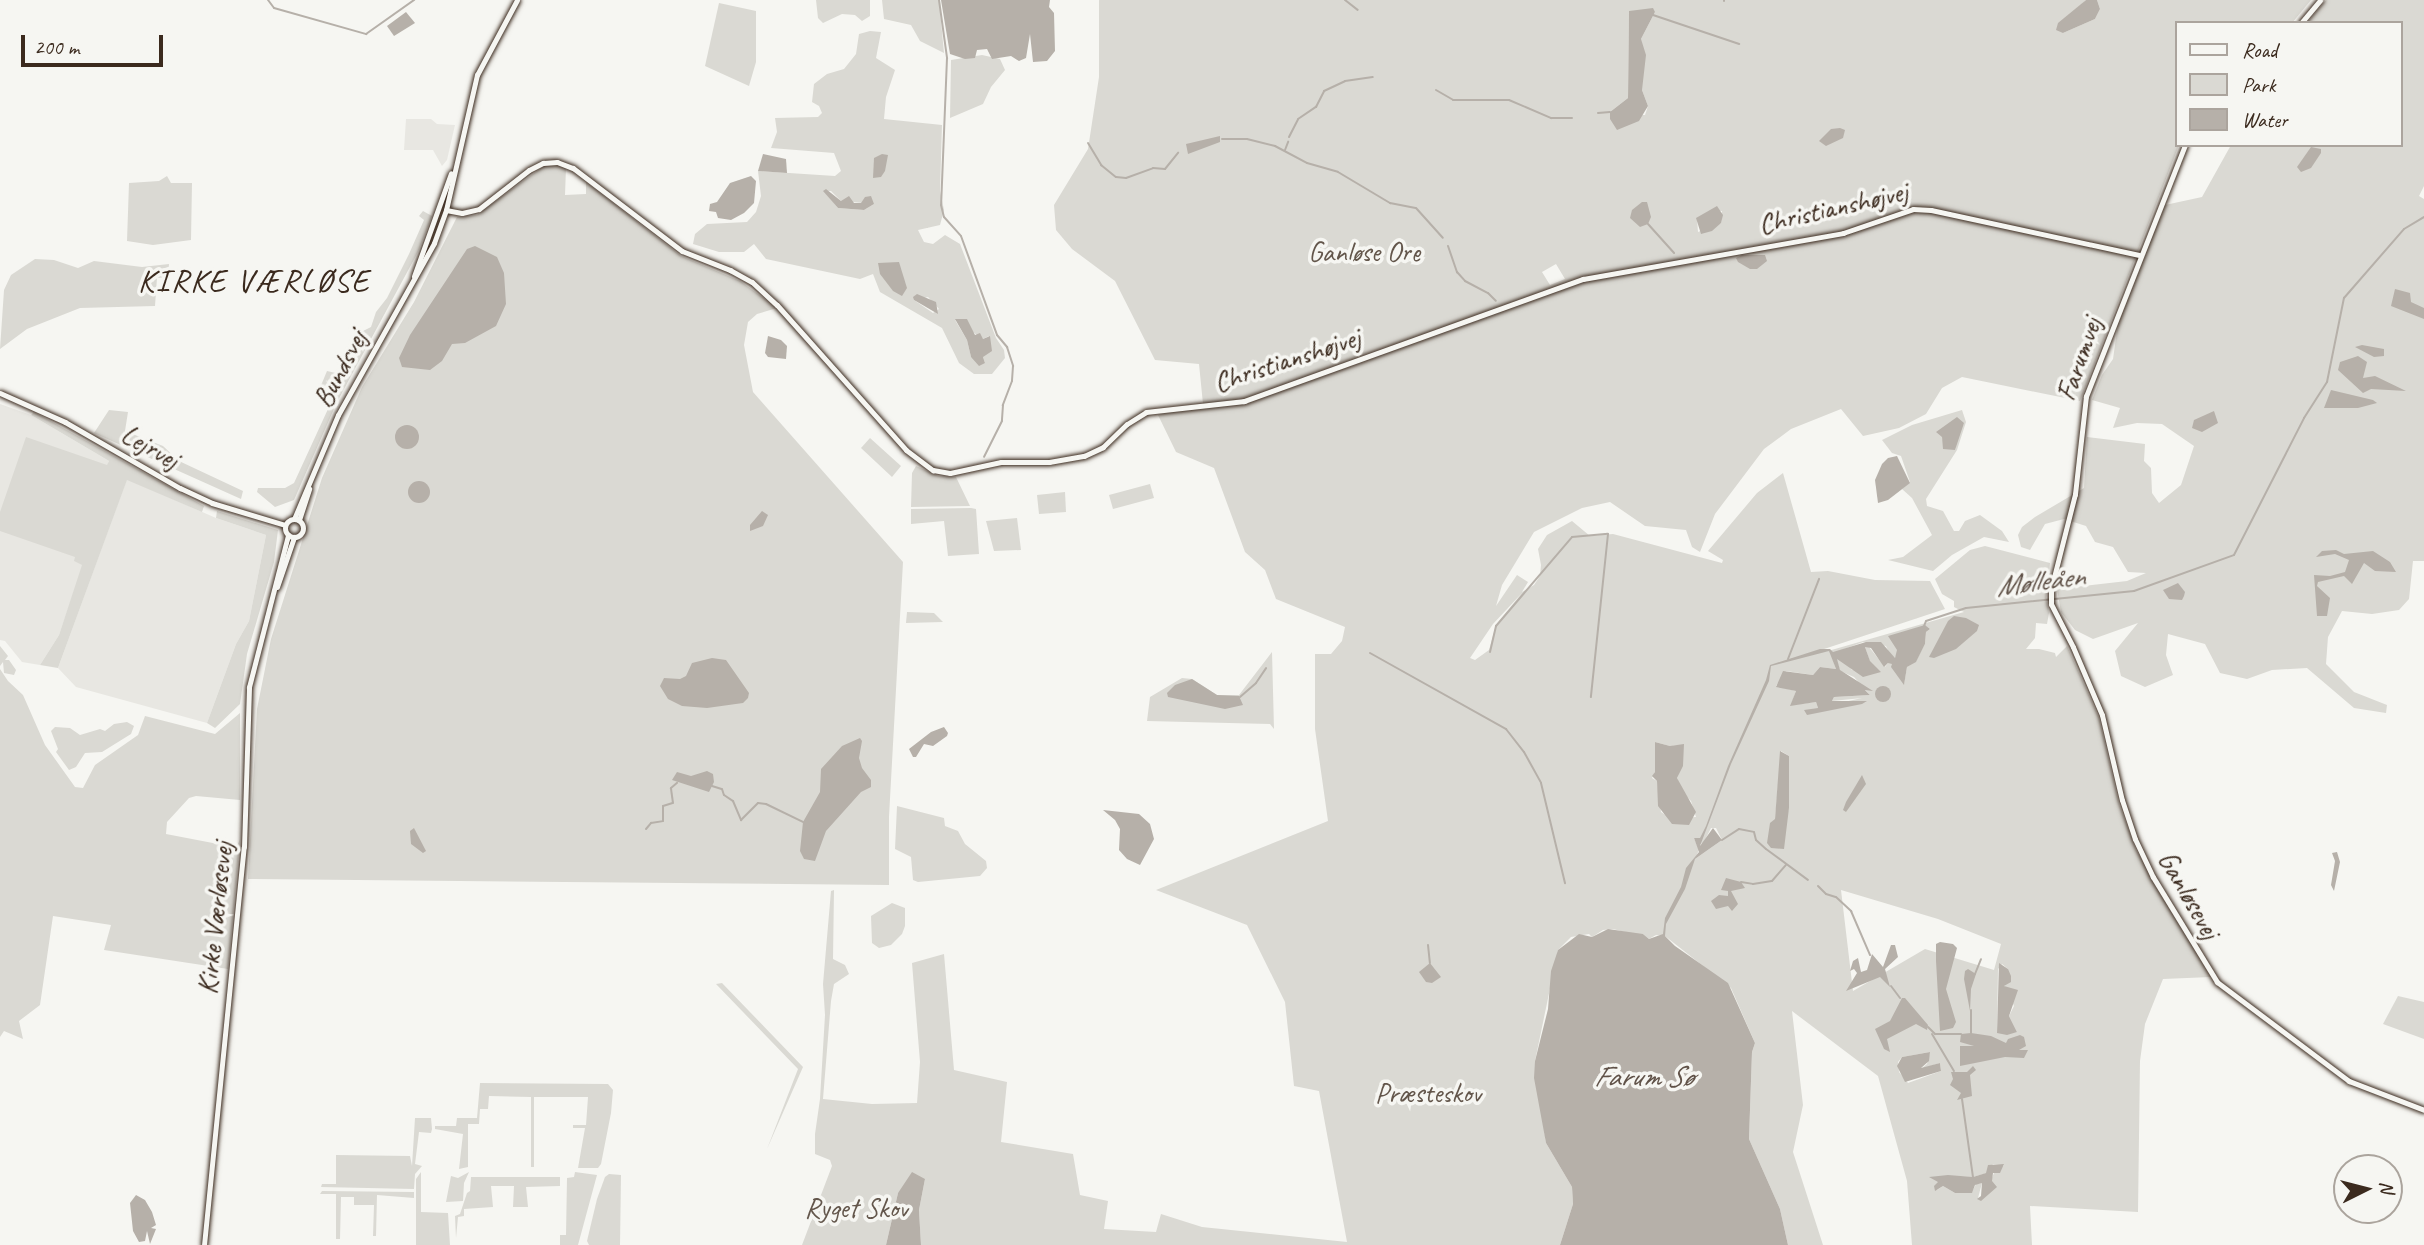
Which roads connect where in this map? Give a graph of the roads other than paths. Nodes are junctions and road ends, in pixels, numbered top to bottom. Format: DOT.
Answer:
graph roads {
  1 [pos="517,0"];
  2 [pos="2320,0"];
  3 [pos="2303,21"];
  4 [pos="2184,147"];
  5 [pos="456,156"];
  6 [pos="446,210"];
  7 [pos="2139,255"];
  8 [pos="405,295"];
  9 [pos="0,393"];
  10 [pos="296,519"];
  11 [pos="285,525"];
  12 [pos="291,536"];
  13 [pos="2050,597"];
  14 [pos="2424,1110"];
  15 [pos="206,1245"];
  1 -- 5 [label="street, Bundsvej"];
  2 -- 3 [label="street"];
  4 -- 7 [label="street, Farumvej"];
  5 -- 6 [label="street, Bundsvej"];
  5 -- 8 [label="street, Bundsvej"];
  6 -- 7 [label="street, Christianshøjvej"];
  6 -- 8 [label="street, Bundsvej"];
  7 -- 13 [label="street, Farumvej"];
  8 -- 10 [label="street, Bundsvej"];
  9 -- 11 [label="street, Lejrvej"];
  10 -- 11 [label="street"];
  10 -- 12 [label="street, Bundsvej"];
  11 -- 12 [label="street"];
  12 -- 15 [label="street, Kirke Værløsevej"];
  13 -- 14 [label="street, Ganløsevej"];
}
